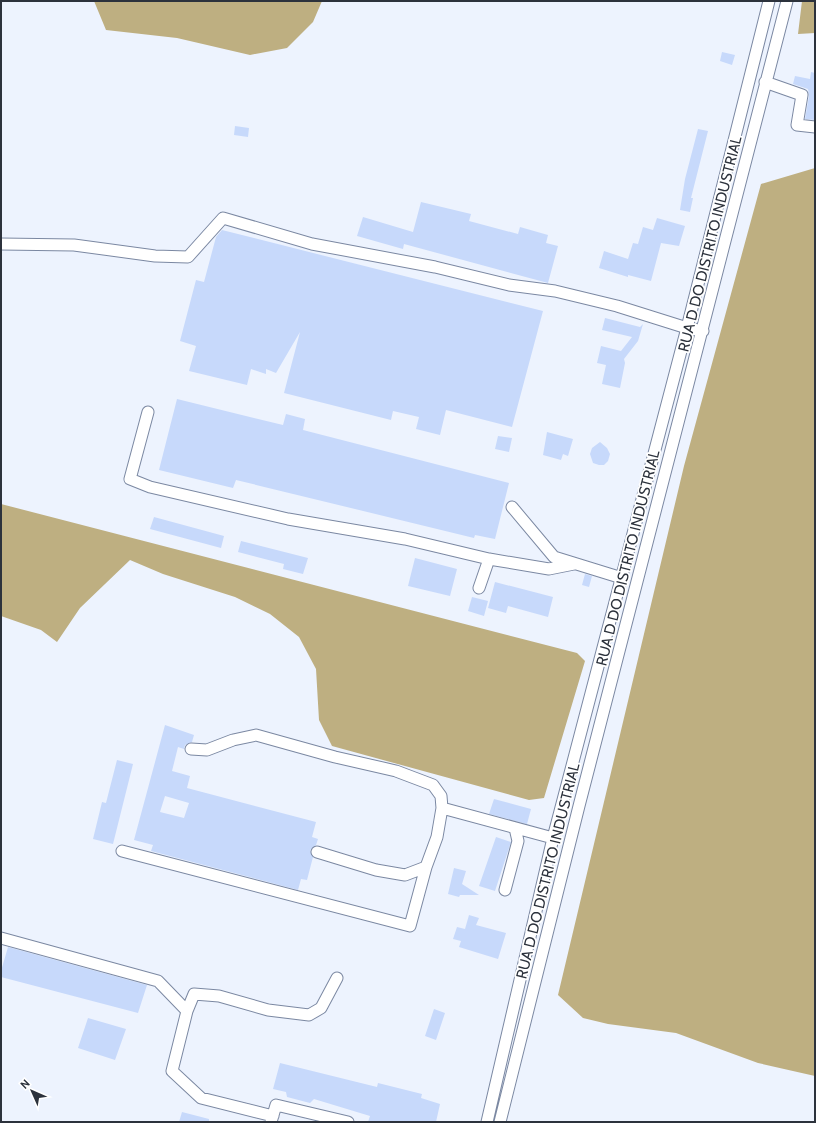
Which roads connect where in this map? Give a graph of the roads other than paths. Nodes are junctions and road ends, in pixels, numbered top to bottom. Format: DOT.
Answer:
graph roads {
  1 [pos="769,1"];
  2 [pos="787,1"];
  3 [pos="766,82"];
  4 [pos="815,128"];
  5 [pos="1,244"];
  6 [pos="687,328"];
  7 [pos="703,331"];
  8 [pos="148,412"];
  9 [pos="512,507"];
  10 [pos="488,559"];
  11 [pos="574,564"];
  12 [pos="622,578"];
  13 [pos="479,588"];
  14 [pos="191,749"];
  15 [pos="442,808"];
  16 [pos="515,828"];
  17 [pos="553,838"];
  18 [pos="122,851"];
  19 [pos="317,852"];
  20 [pos="426,866"];
  21 [pos="505,890"];
  22 [pos="1,938"];
  23 [pos="337,978"];
  24 [pos="187,1011"];
  25 [pos="272,1119"];
  26 [pos="348,1122"];
  27 [pos="488,1122"];
  28 [pos="500,1122"];
  1 -- 6 [label="street, RUA D DO DISTRITO INDUSTRIAL"];
  2 -- 3 [label="street, RUA D DO DISTRITO INDUSTRIAL"];
  3 -- 4 [label="street"];
  3 -- 7 [label="street, RUA D DO DISTRITO INDUSTRIAL"];
  5 -- 6 [label="street"];
  6 -- 7 [label="street"];
  6 -- 12 [label="street, RUA D DO DISTRITO INDUSTRIAL"];
  7 -- 28 [label="street, RUA D DO DISTRITO INDUSTRIAL"];
  8 -- 10 [label="street"];
  9 -- 11 [label="street"];
  10 -- 11 [label="street"];
  10 -- 13 [label="street"];
  11 -- 12 [label="street"];
  12 -- 17 [label="street, RUA D DO DISTRITO INDUSTRIAL"];
  14 -- 15 [label="street"];
  15 -- 16 [label="street"];
  15 -- 20 [label="street"];
  16 -- 17 [label="street"];
  16 -- 21 [label="street"];
  17 -- 27 [label="street, RUA D DO DISTRITO INDUSTRIAL"];
  18 -- 20 [label="street"];
  19 -- 20 [label="street"];
  22 -- 24 [label="street"];
  23 -- 24 [label="street"];
  24 -- 25 [label="street"];
  25 -- 26 [label="street"];
}
